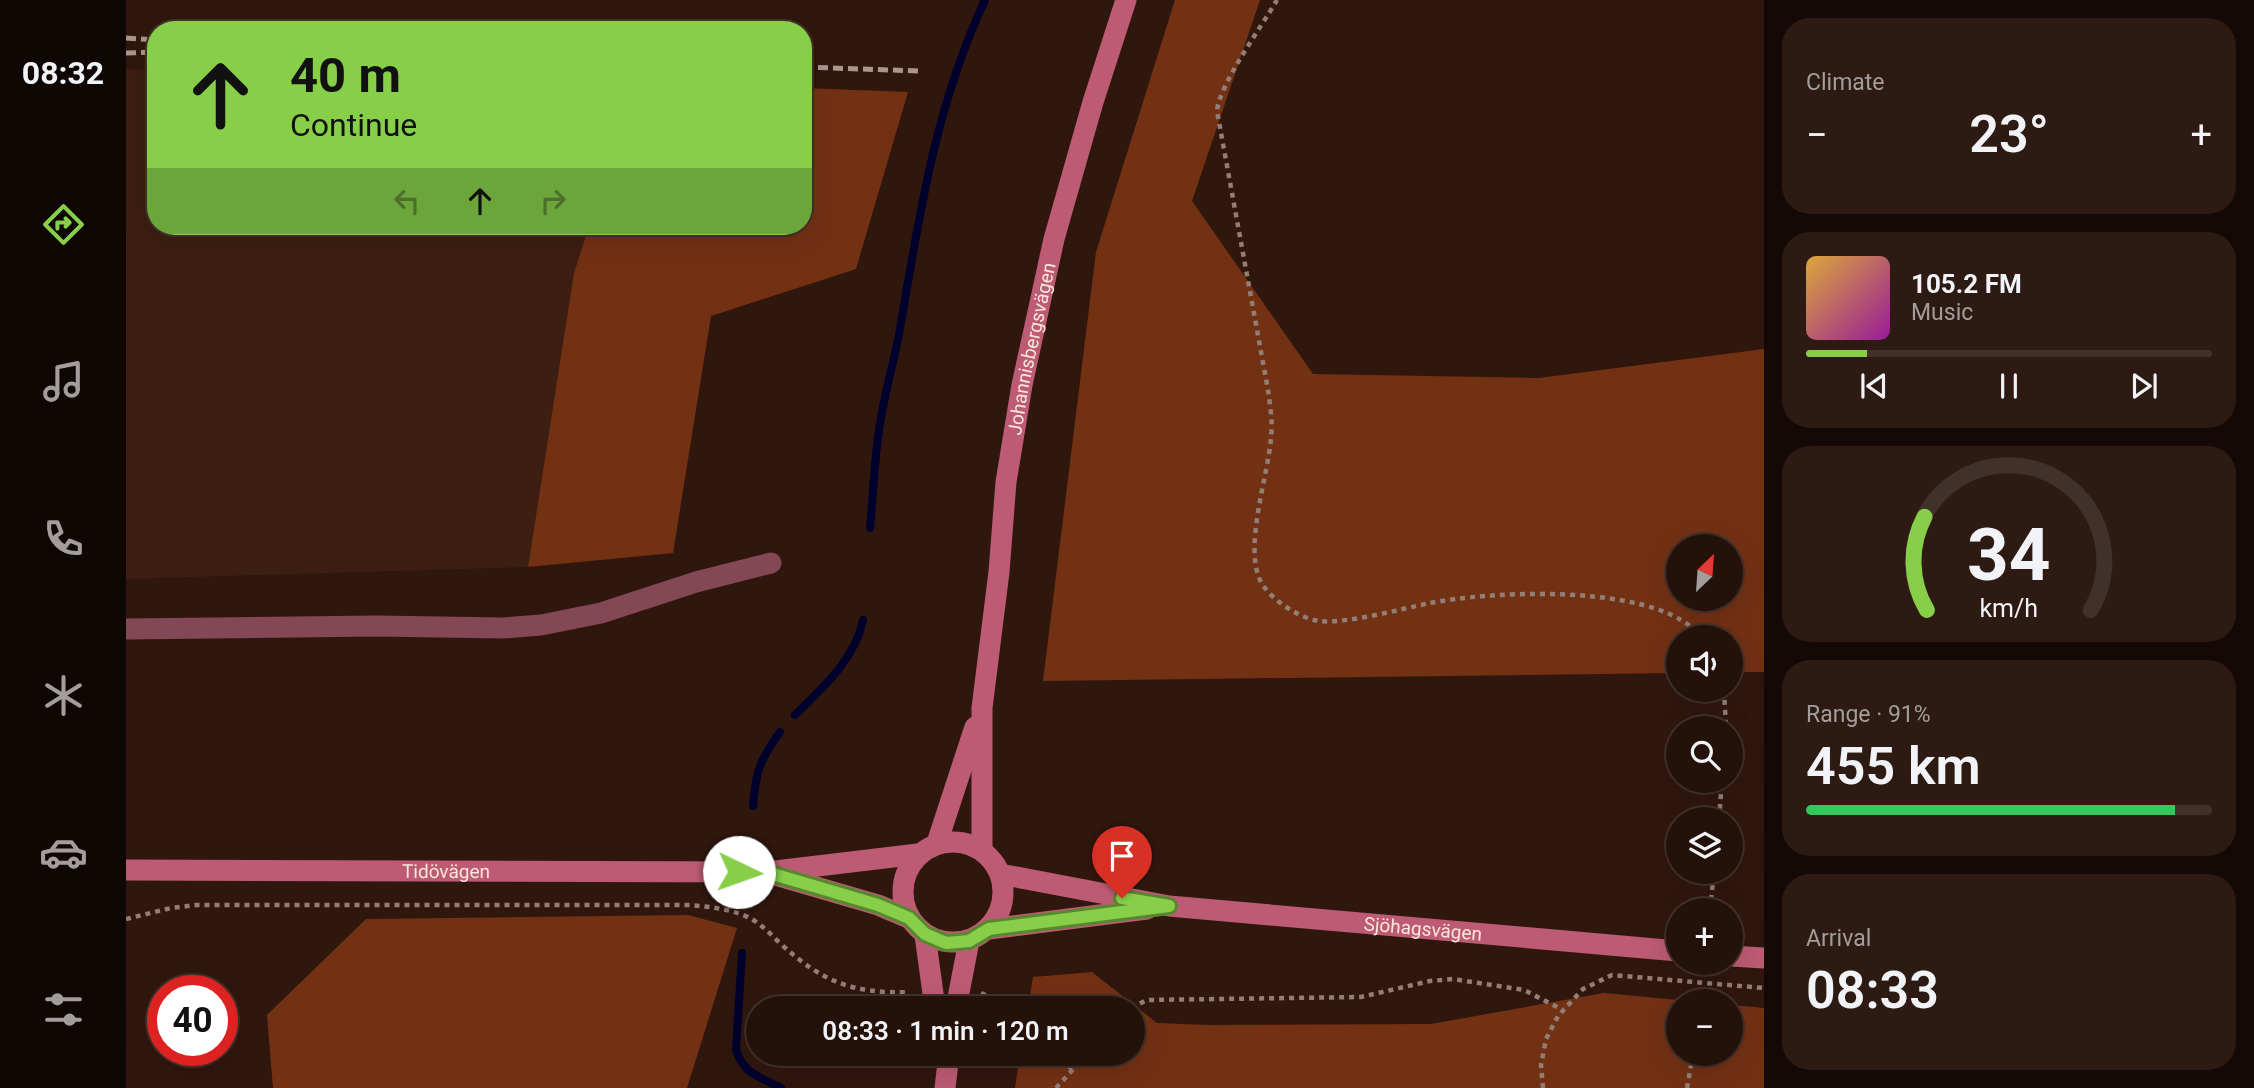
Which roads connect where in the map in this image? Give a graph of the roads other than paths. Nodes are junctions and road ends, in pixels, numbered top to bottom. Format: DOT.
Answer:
graph roads {
  1 [pos="1126,0"];
  2 [pos="771,563"];
  3 [pos="126,629"];
  4 [pos="982,709"];
  5 [pos="937,843"];
  6 [pos="982,849"];
  7 [pos="918,855"];
  8 [pos="126,870"];
  9 [pos="766,872"];
  10 [pos="1000,874"];
  11 [pos="1169,906"];
  12 [pos="909,918"];
  13 [pos="989,929"];
  14 [pos="925,934"];
  15 [pos="969,941"];
  16 [pos="1666,950"];
  17 [pos="1743,957"];
  18 [pos="1764,958"];
  19 [pos="933,996"];
  20 [pos="958,996"];
  1 -- 4 [label="main road, Johannisbergsvägen"];
  2 -- 3 [label="street"];
  4 -- 5 [label="main road, Johannisbergsvägen"];
  4 -- 6 [label="main road, Johannisbergsvägen"];
  5 -- 6 [label="main road"];
  5 -- 7 [label="main road"];
  6 -- 10 [label="main road"];
  7 -- 9 [label="main road, Tidövägen"];
  7 -- 12 [label="main road"];
  8 -- 9 [label="main road, Tidövägen"];
  9 -- 12 [label="main road, Tidövägen"];
  10 -- 11 [label="main road, Sjöhagsvägen"];
  10 -- 13 [label="main road"];
  11 -- 13 [label="main road, Sjöhagsvägen"];
  11 -- 16 [label="main road, Sjöhagsvägen"];
  12 -- 14 [label="main road"];
  13 -- 15 [label="main road"];
  14 -- 15 [label="main road"];
  14 -- 19 [label="main road"];
  15 -- 20 [label="main road"];
  17 -- 18 [label="main road"];
}
